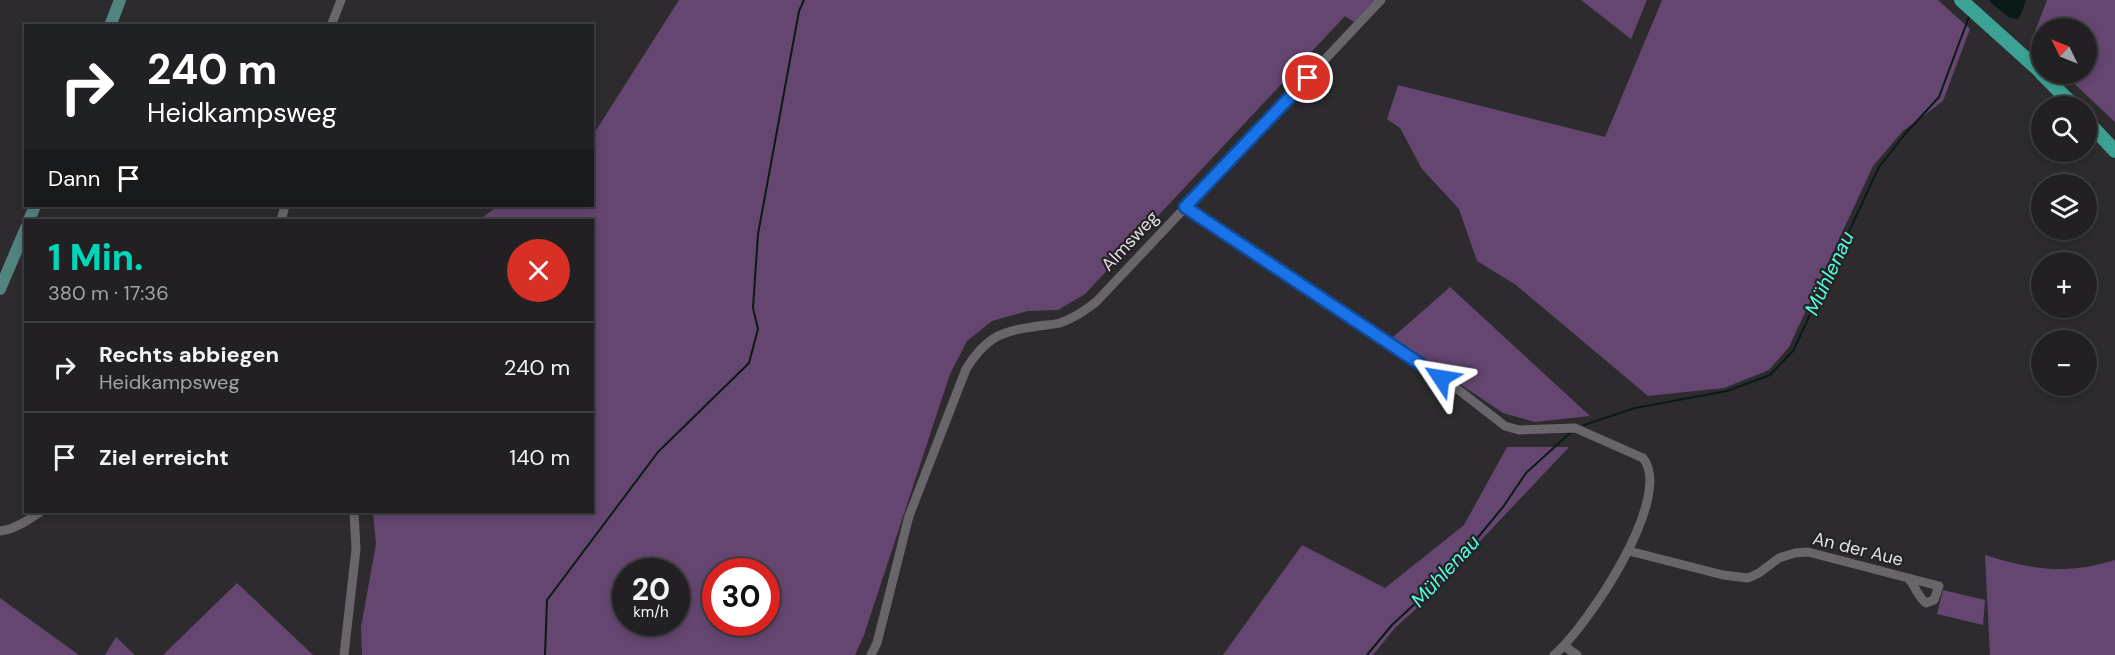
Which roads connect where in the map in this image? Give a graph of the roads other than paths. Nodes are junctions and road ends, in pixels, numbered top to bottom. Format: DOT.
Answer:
graph roads {
  1 [pos="120,0"];
  2 [pos="341,0"];
  3 [pos="1381,0"];
  4 [pos="1961,0"];
  5 [pos="111,24"];
  6 [pos="332,24"];
  7 [pos="2031,63"];
  8 [pos="2053,84"];
  9 [pos="2064,96"];
  10 [pos="2097,132"];
  11 [pos="2115,151"];
  12 [pos="1185,207"];
  13 [pos="24,233"];
  14 [pos="0,289"];
  15 [pos="39,513"];
  16 [pos="354,513"];
  17 [pos="0,531"];
  18 [pos="1629,551"];
  19 [pos="1909,579"];
  20 [pos="1564,646"];
  21 [pos="344,655"];
  22 [pos="871,655"];
  23 [pos="1554,655"];
  24 [pos="1577,655"];
  1 -- 5 [label="main road"];
  2 -- 6 [label="street"];
  3 -- 12 [label="street"];
  4 -- 7 [label="main road"];
  8 -- 9 [label="main road"];
  10 -- 11 [label="main road"];
  12 -- 18 [label="street, Almsweg"];
  12 -- 22 [label="street, Almsweg"];
  13 -- 14 [label="main road"];
  15 -- 17 [label="street"];
  16 -- 21 [label="street"];
  18 -- 19 [label="street, An der Aue"];
  18 -- 20 [label="street"];
  20 -- 23 [label="street"];
  20 -- 24 [label="street"];
}
